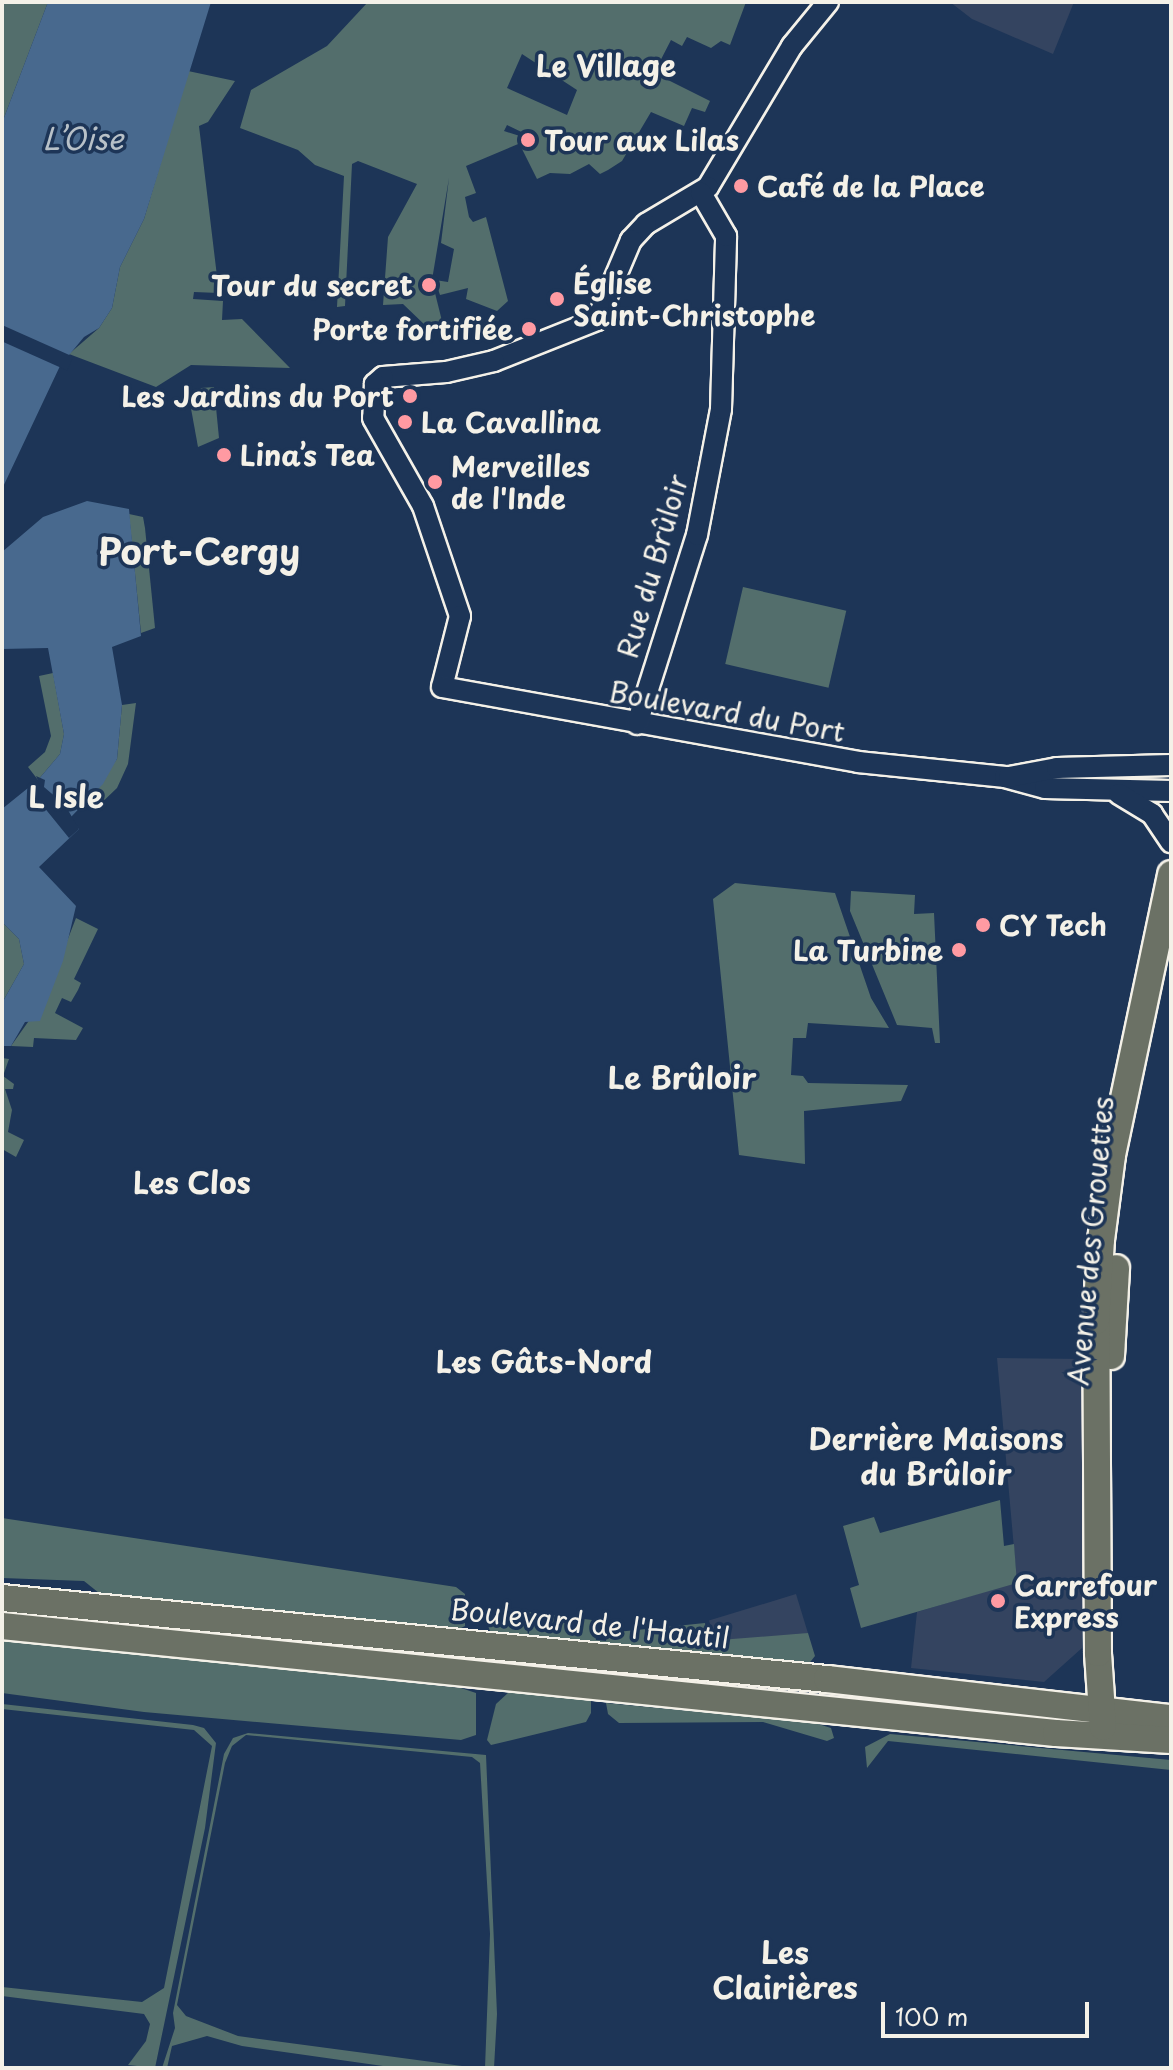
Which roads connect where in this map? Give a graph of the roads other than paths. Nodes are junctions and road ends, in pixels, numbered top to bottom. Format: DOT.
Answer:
graph roads {
  1 [pos="828,2"];
  2 [pos="701,193"];
  3 [pos="637,724"];
  4 [pos="1171,765"];
  5 [pos="1005,777"];
  6 [pos="1171,791"];
  7 [pos="1115,792"];
  8 [pos="1171,842"];
  9 [pos="1171,874"];
  10 [pos="1171,920"];
  11 [pos="2,1598"];
  12 [pos="2,1626"];
  13 [pos="1098,1653"];
  14 [pos="827,1679"];
  15 [pos="930,1690"];
  16 [pos="660,1693"];
  17 [pos="1040,1703"];
  18 [pos="838,1711"];
  19 [pos="1111,1712"];
  20 [pos="1171,1718"];
  21 [pos="1171,1740"];
  1 -- 2 [label="street"];
  2 -- 3 [label="street, Rue du Brûloir"];
  2 -- 3 [label="street, Boulevard du Port"];
  3 -- 5 [label="street, Boulevard du Port"];
  4 -- 5 [label="street, Boulevard du Port"];
  5 -- 7 [label="street, Boulevard du Port"];
  6 -- 7 [label="street, Boulevard du Port"];
  7 -- 8 [label="street"];
  9 -- 13 [label="main road, Avenue des Grouettes"];
  10 -- 19 [label="main road, Avenue des Grouettes"];
  11 -- 14 [label="main road, Boulevard de l'Hautil"];
  12 -- 16 [label="main road"];
  13 -- 17 [label="main road"];
  13 -- 19 [label="main road, Avenue des Grouettes"];
  14 -- 15 [label="main road, Boulevard de l'Hautil"];
  14 -- 16 [label="main road"];
  15 -- 17 [label="main road, Boulevard de l'Hautil"];
  15 -- 18 [label="main road"];
  16 -- 18 [label="main road"];
  17 -- 19 [label="main road, Boulevard de l'Hautil"];
  18 -- 19 [label="main road"];
  19 -- 20 [label="main road, Boulevard de l'Hautil"];
  19 -- 21 [label="main road, Boulevard de l'Hautil"];
}
